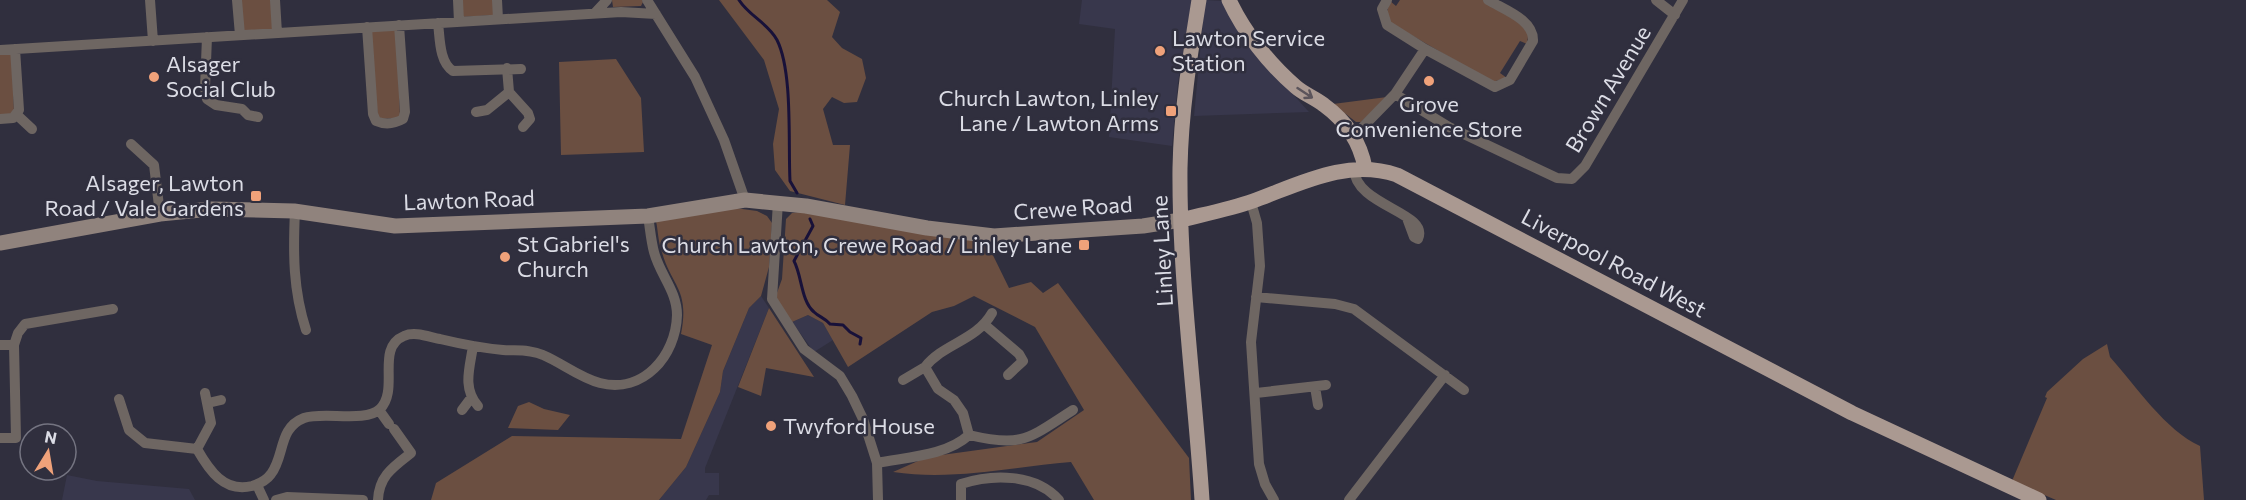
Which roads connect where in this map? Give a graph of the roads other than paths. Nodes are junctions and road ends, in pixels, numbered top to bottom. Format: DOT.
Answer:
graph roads {
  1 [pos="150,0"];
  2 [pos="237,0"];
  3 [pos="275,0"];
  4 [pos="458,0"];
  5 [pos="496,0"];
  6 [pos="607,0"];
  7 [pos="647,0"];
  8 [pos="1199,0"];
  9 [pos="1229,0"];
  10 [pos="1387,0"];
  11 [pos="1488,0"];
  12 [pos="1656,0"];
  13 [pos="1683,0"];
  14 [pos="595,13"];
  15 [pos="656,14"];
  16 [pos="1675,15"];
  17 [pos="498,19"];
  18 [pos="459,22"];
  19 [pos="438,23"];
  20 [pos="399,26"];
  21 [pos="367,27"];
  22 [pos="277,33"];
  23 [pos="240,35"];
  24 [pos="207,38"];
  25 [pos="153,41"];
  26 [pos="0,50"];
  27 [pos="15,50"];
  28 [pos="1425,50"];
  29 [pos="507,69"];
  30 [pos="521,69"];
  31 [pos="508,92"];
  32 [pos="1395,94"];
  33 [pos="476,112"];
  34 [pos="17,115"];
  35 [pos="258,117"];
  36 [pos="0,119"];
  37 [pos="523,127"];
  38 [pos="32,129"];
  39 [pos="1354,136"];
  40 [pos="131,144"];
  41 [pos="1360,169"];
  42 [pos="745,200"];
  43 [pos="778,202"];
  44 [pos="1251,202"];
  45 [pos="296,211"];
  46 [pos="160,214"];
  47 [pos="648,216"];
  48 [pos="1407,218"];
  49 [pos="1181,220"];
  50 [pos="0,243"];
  51 [pos="1256,297"];
  52 [pos="113,309"];
  53 [pos="992,313"];
  54 [pos="985,325"];
  55 [pos="306,330"];
  56 [pos="0,345"];
  57 [pos="14,345"];
  58 [pos="473,346"];
  59 [pos="925,367"];
  60 [pos="1008,375"];
  61 [pos="1445,375"];
  62 [pos="903,380"];
  63 [pos="1464,390"];
  64 [pos="1256,393"];
  65 [pos="119,399"];
  66 [pos="221,400"];
  67 [pos="1318,405"];
  68 [pos="134,406"];
  69 [pos="379,410"];
  70 [pos="462,410"];
  71 [pos="1073,410"];
  72 [pos="124,414"];
  73 [pos="969,435"];
  74 [pos="0,438"];
  75 [pos="197,449"];
  76 [pos="877,463"];
  77 [pos="257,484"];
  78 [pos="264,500"];
  79 [pos="276,500"];
  80 [pos="363,500"];
  81 [pos="378,500"];
  82 [pos="878,500"];
  83 [pos="961,500"];
  84 [pos="1059,500"];
  85 [pos="1202,500"];
  86 [pos="1274,500"];
  87 [pos="1349,500"];
  88 [pos="2039,500"];
  1 -- 25 [label="street"];
  2 -- 23 [label="street"];
  3 -- 22 [label="street"];
  4 -- 18 [label="street"];
  5 -- 17 [label="street"];
  6 -- 14 [label="street"];
  7 -- 15 [label="street"];
  8 -- 49 [label="main road, Linley Lane"];
  9 -- 39 [label="main road, one-way"];
  10 -- 28 [label="street"];
  11 -- 28 [label="street"];
  12 -- 16 [label="street"];
  13 -- 16 [label="street, Brown Avenue"];
  14 -- 15 [label="street"];
  14 -- 17 [label="street"];
  15 -- 42 [label="street"];
  16 -- 32 [label="street, Brown Avenue"];
  17 -- 18 [label="street"];
  18 -- 19 [label="street"];
  19 -- 20 [label="street"];
  19 -- 29 [label="street"];
  20 -- 21 [label="street"];
  20 -- 21 [label="street"];
  21 -- 22 [label="street"];
  22 -- 23 [label="street"];
  23 -- 24 [label="street"];
  24 -- 25 [label="street"];
  24 -- 35 [label="street"];
  25 -- 27 [label="street"];
  26 -- 27 [label="street"];
  27 -- 34 [label="street"];
  28 -- 32 [label="street"];
  29 -- 30 [label="street"];
  29 -- 31 [label="street"];
  31 -- 33 [label="street"];
  31 -- 37 [label="street"];
  32 -- 39 [label="street"];
  34 -- 36 [label="street"];
  34 -- 38 [label="street"];
  39 -- 41 [label="main road"];
  40 -- 46 [label="street"];
  41 -- 44 [label="main road, Crewe Road"];
  41 -- 48 [label="street"];
  41 -- 88 [label="main road, Liverpool Road West"];
  42 -- 43 [label="main road, Lawton Road"];
  42 -- 47 [label="main road, Lawton Road"];
  43 -- 49 [label="main road, Crewe Road"];
  43 -- 76 [label="street"];
  44 -- 49 [label="main road, Crewe Road"];
  44 -- 51 [label="street"];
  45 -- 46 [label="main road, Lawton Road"];
  45 -- 47 [label="main road, Lawton Road"];
  45 -- 55 [label="street"];
  46 -- 50 [label="main road, Lawton Road"];
  47 -- 58 [label="street"];
  49 -- 85 [label="main road, Linley Lane"];
  51 -- 61 [label="street"];
  51 -- 64 [label="street"];
  52 -- 57 [label="street"];
  53 -- 54 [label="street"];
  54 -- 59 [label="street"];
  54 -- 60 [label="street"];
  56 -- 57 [label="street"];
  57 -- 74 [label="street"];
  58 -- 69 [label="street"];
  58 -- 70 [label="street"];
  59 -- 62 [label="street"];
  59 -- 73 [label="street"];
  61 -- 63 [label="street"];
  61 -- 87 [label="street"];
  64 -- 67 [label="street"];
  64 -- 86 [label="street"];
  65 -- 72 [label="street"];
  66 -- 75 [label="street"];
  68 -- 72 [label="street"];
  69 -- 77 [label="street"];
  69 -- 81 [label="street"];
  71 -- 73 [label="street"];
  72 -- 75 [label="street"];
  73 -- 76 [label="street"];
  75 -- 77 [label="street"];
  76 -- 82 [label="street"];
  77 -- 78 [label="street"];
  79 -- 80 [label="street"];
  83 -- 84 [label="street"];
}
